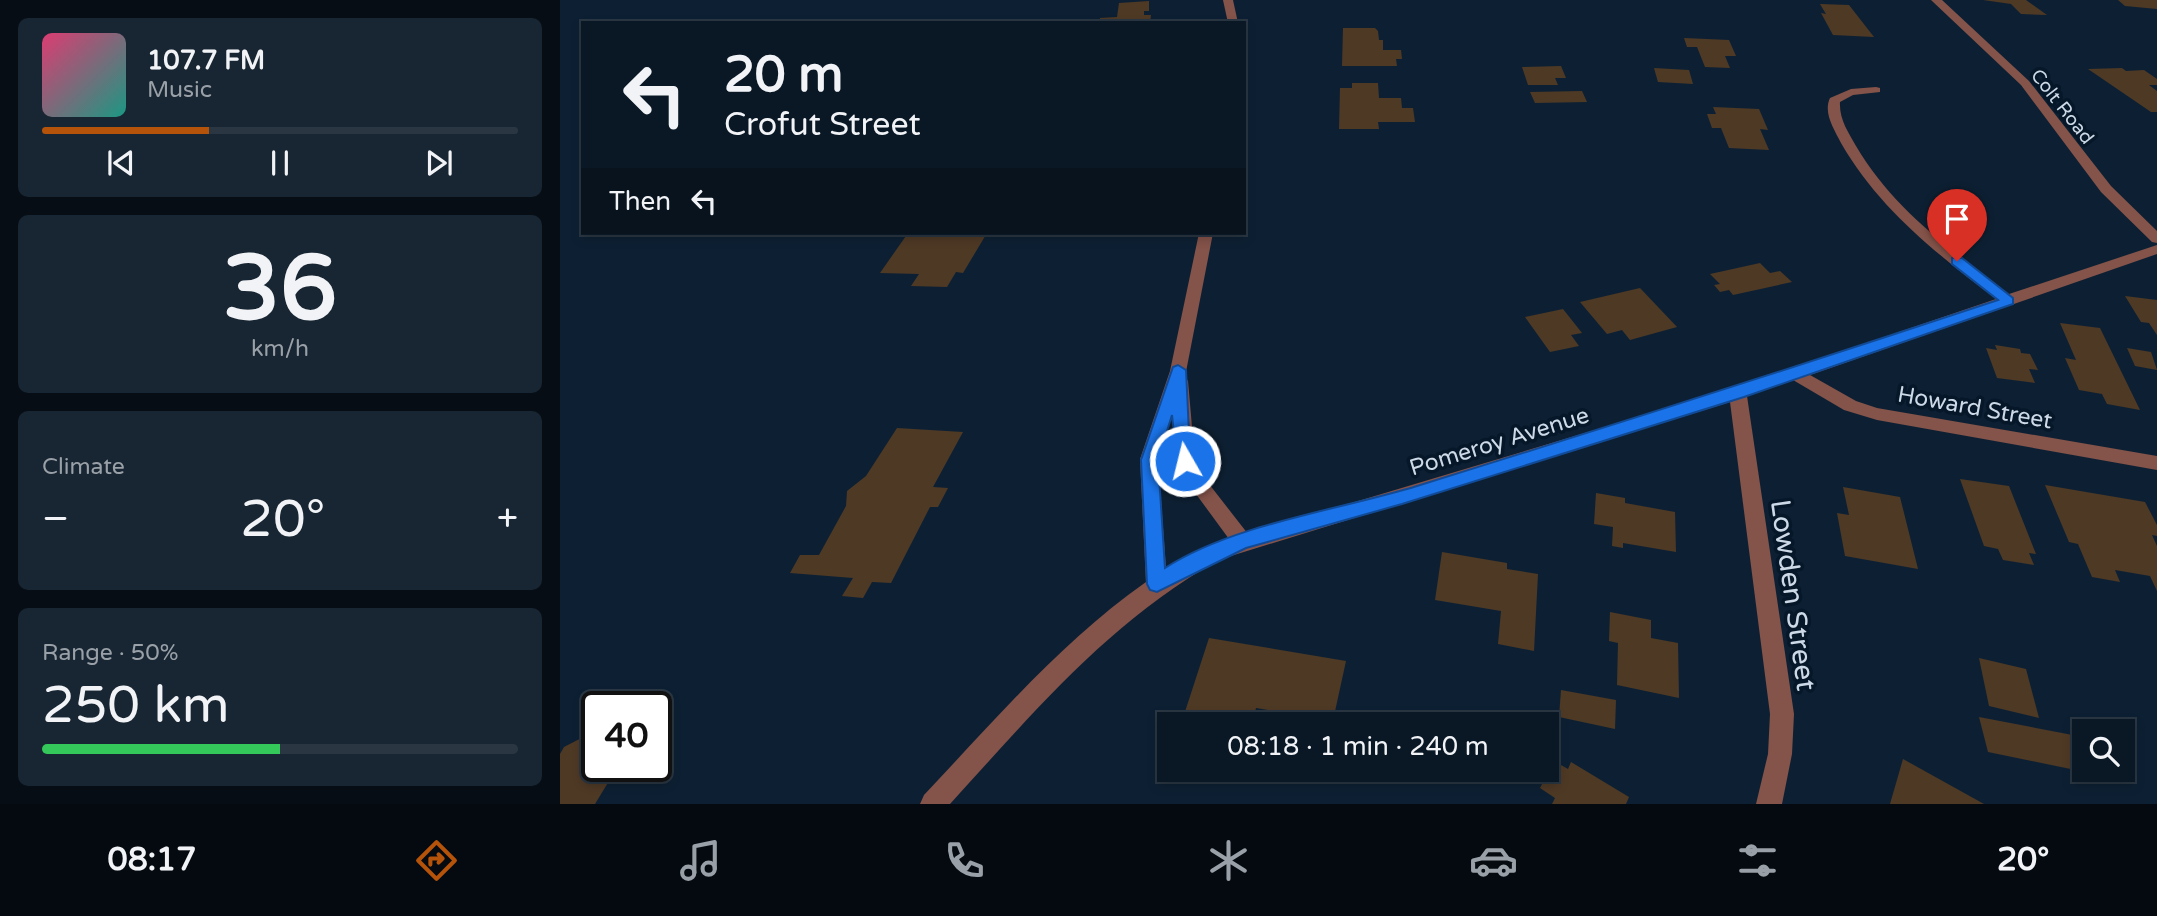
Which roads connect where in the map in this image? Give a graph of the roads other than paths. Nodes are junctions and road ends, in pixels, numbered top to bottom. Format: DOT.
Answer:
graph roads {
  1 [pos="1228,0"];
  2 [pos="1936,0"];
  3 [pos="1233,21"];
  4 [pos="1876,90"];
  5 [pos="1206,235"];
  6 [pos="2157,239"];
  7 [pos="2157,249"];
  8 [pos="2008,301"];
  9 [pos="1178,370"];
  10 [pos="1794,373"];
  11 [pos="1738,393"];
  12 [pos="2157,463"];
  13 [pos="1242,541"];
  14 [pos="1157,584"];
  15 [pos="933,804"];
  16 [pos="1769,804"];
  1 -- 3 [label="street"];
  2 -- 6 [label="street, Colt Road"];
  4 -- 8 [label="street"];
  5 -- 9 [label="street"];
  7 -- 8 [label="street, Pomeroy Avenue"];
  8 -- 10 [label="street, Pomeroy Avenue"];
  9 -- 13 [label="street"];
  9 -- 14 [label="street"];
  10 -- 11 [label="street, Pomeroy Avenue"];
  10 -- 12 [label="street, Howard Street"];
  11 -- 13 [label="street, Pomeroy Avenue"];
  11 -- 16 [label="street, Lowden Street"];
  13 -- 14 [label="street, Pomeroy Avenue"];
  14 -- 15 [label="street, Pomeroy Avenue"];
}
